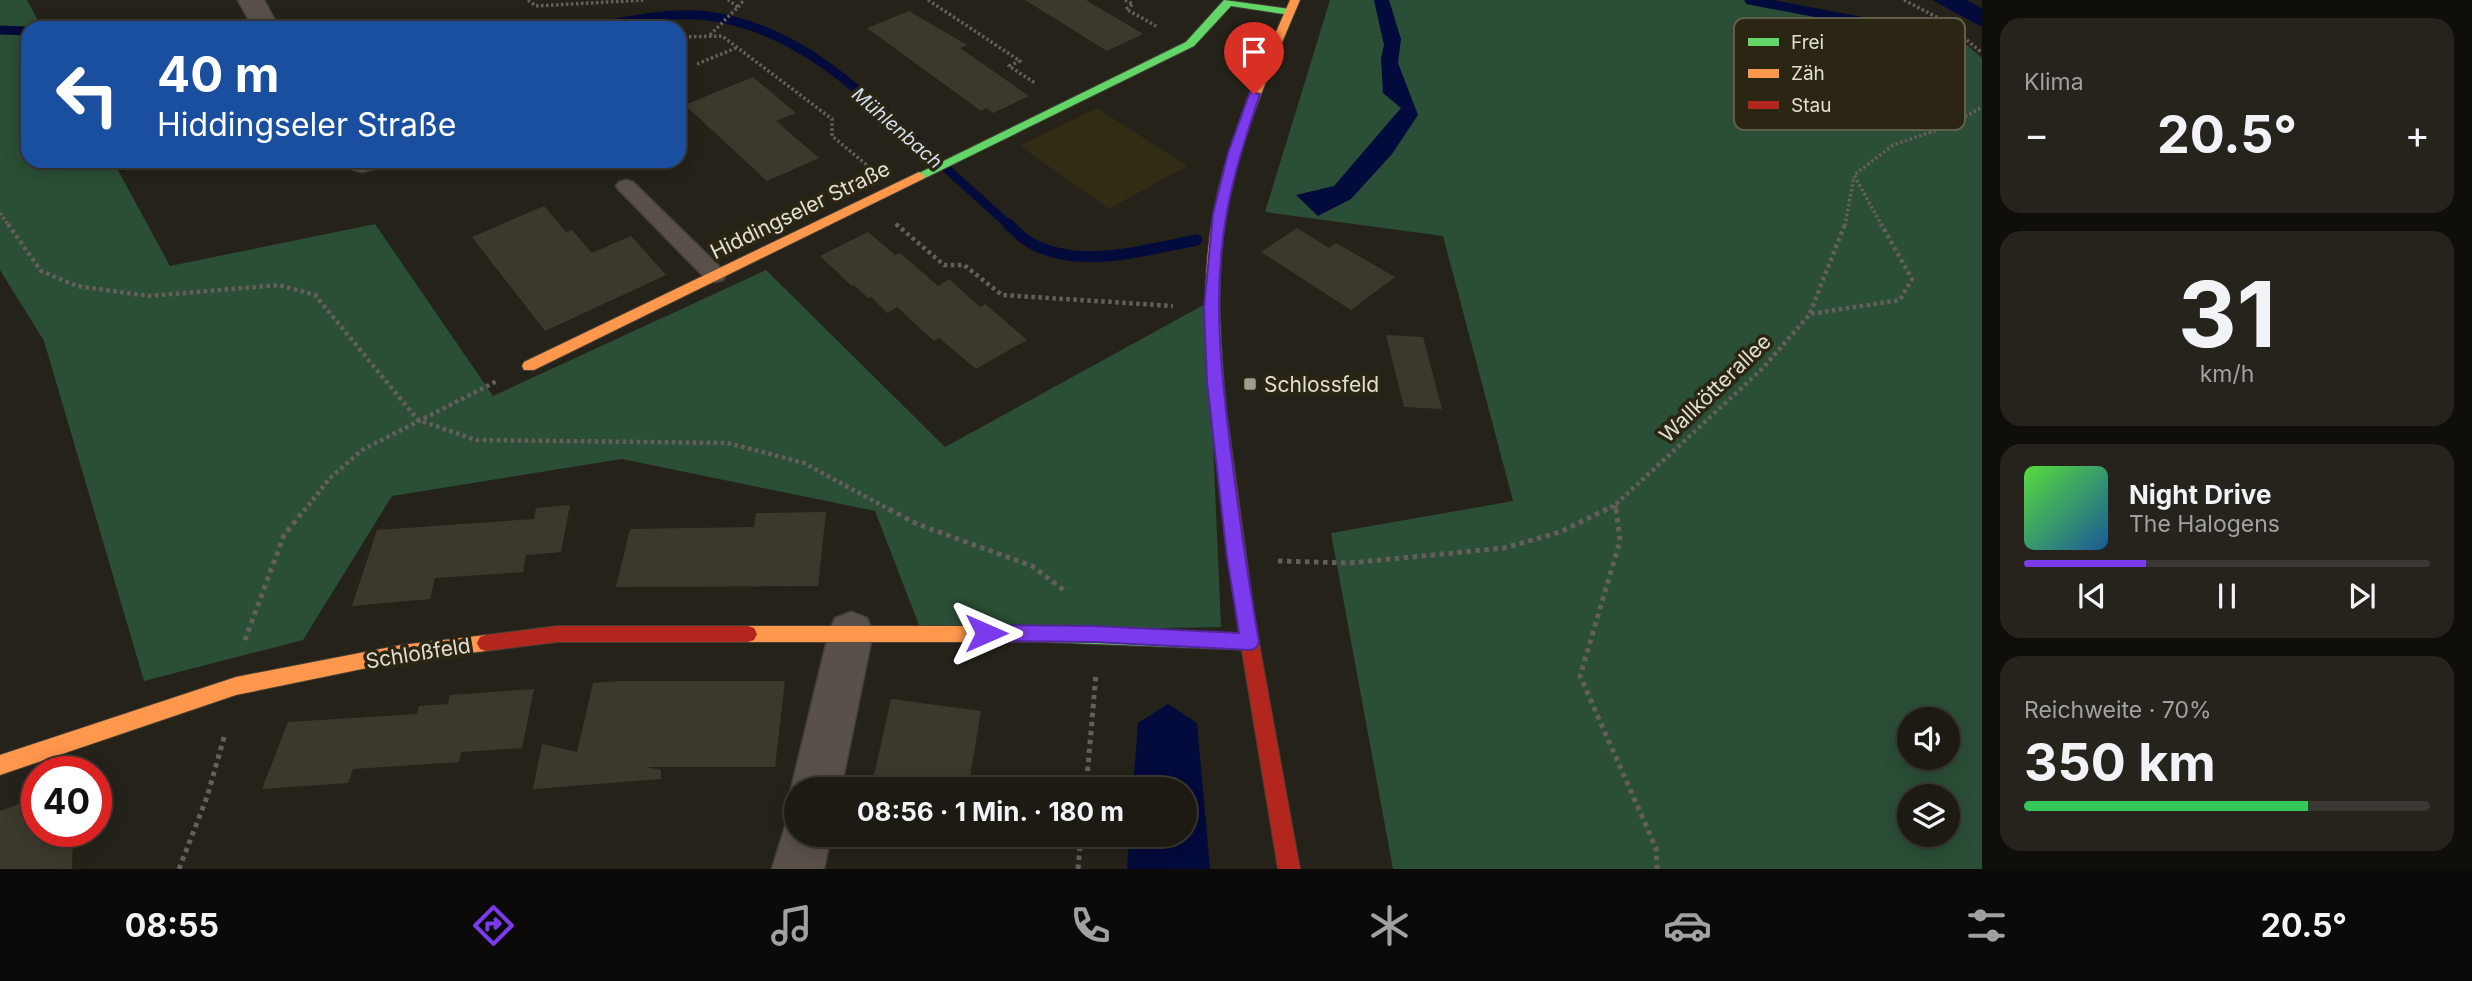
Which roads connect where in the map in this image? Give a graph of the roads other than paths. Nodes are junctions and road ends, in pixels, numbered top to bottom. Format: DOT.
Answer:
graph roads {
  1 [pos="251,0"];
  2 [pos="1226,1"];
  3 [pos="1292,6"];
  4 [pos="262,21"];
  5 [pos="626,186"];
  6 [pos="715,275"];
  7 [pos="529,366"];
  8 [pos="851,632"];
  9 [pos="1250,642"];
  10 [pos="0,765"];
  11 [pos="819,777"];
  12 [pos="803,847"];
  13 [pos="798,869"];
  14 [pos="1289,869"];
  1 -- 4 [label="street"];
  2 -- 3 [label="street, Hiddingseler Straße"];
  2 -- 6 [label="street, Hiddingseler Straße"];
  3 -- 9 [label="street, Hiddingseler Straße"];
  5 -- 6 [label="lane"];
  6 -- 7 [label="street, Hiddingseler Straße"];
  8 -- 9 [label="street, Schloßfeld"];
  8 -- 10 [label="street, Schloßfeld"];
  8 -- 11 [label="street"];
  9 -- 14 [label="street, Hiddingseler Straße"];
  12 -- 13 [label="street"];
}
